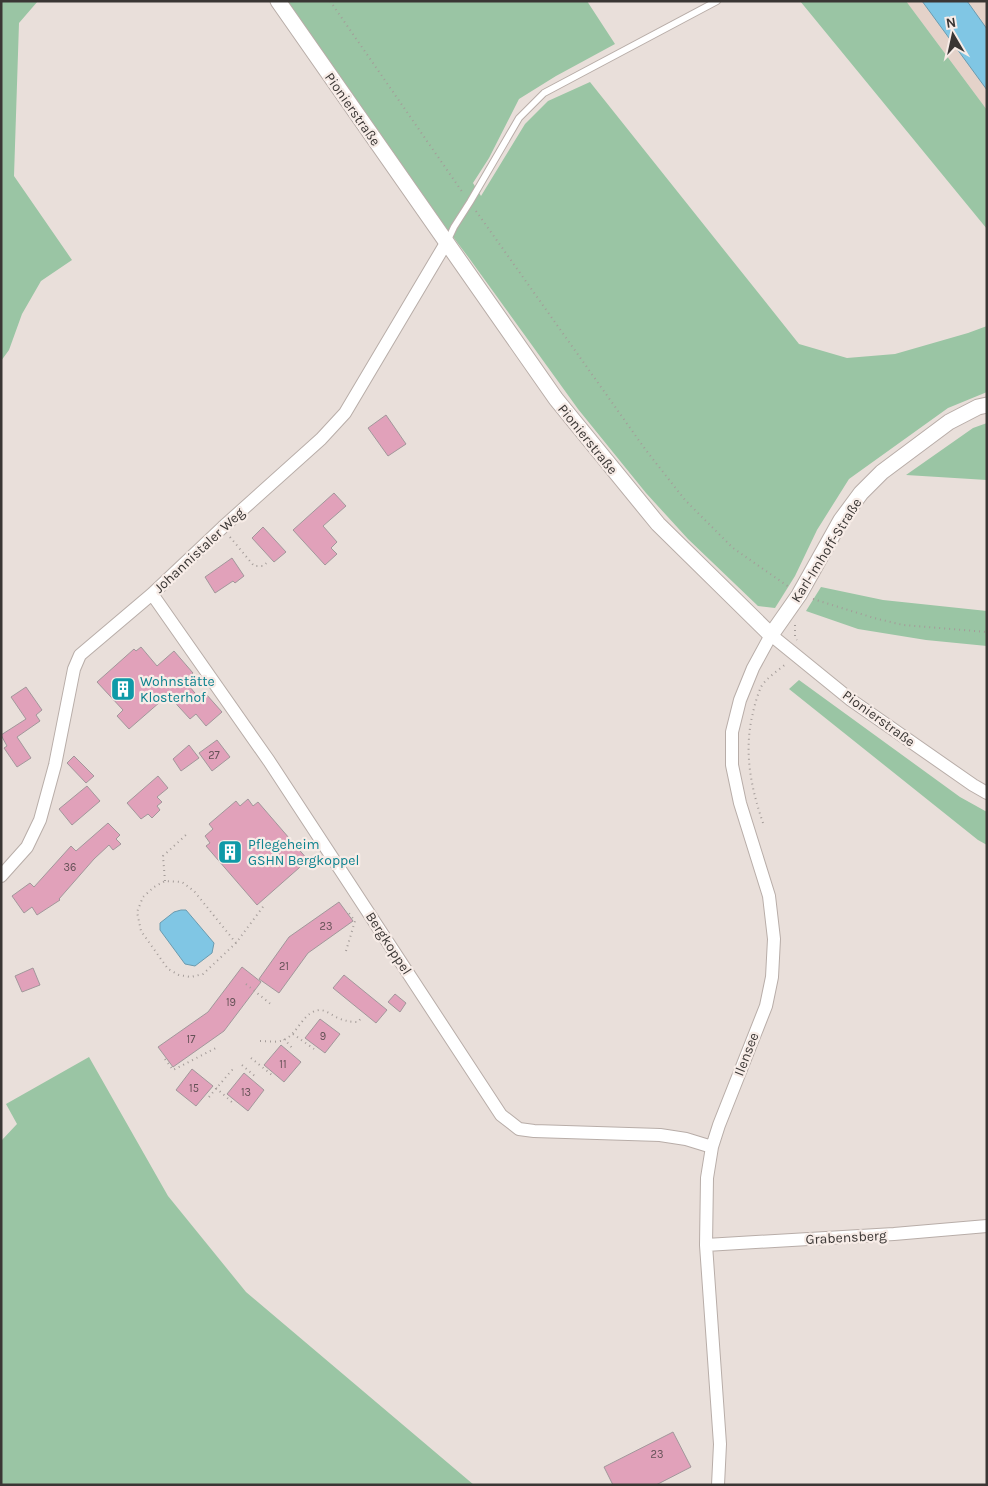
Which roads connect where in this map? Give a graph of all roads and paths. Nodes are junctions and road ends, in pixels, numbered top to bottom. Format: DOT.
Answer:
graph roads {
  1 [pos="278,1"];
  2 [pos="330,1"];
  3 [pos="717,1"];
  4 [pos="470,202"];
  5 [pos="446,243"];
  6 [pos="987,405"];
  7 [pos="223,527"];
  8 [pos="269,562"];
  9 [pos="152,594"];
  10 [pos="799,595"];
  11 [pos="796,621"];
  12 [pos="987,632"];
  13 [pos="771,635"];
  14 [pos="796,656"];
  15 [pos="987,793"];
  16 [pos="763,823"];
  17 [pos="187,834"];
  18 [pos="1,876"];
  19 [pos="165,881"];
  20 [pos="265,904"];
  21 [pos="348,912"];
  22 [pos="236,943"];
  23 [pos="346,950"];
  24 [pos="246,984"];
  25 [pos="273,1006"];
  26 [pos="362,1017"];
  27 [pos="293,1034"];
  28 [pos="284,1040"];
  29 [pos="260,1041"];
  30 [pos="219,1048"];
  31 [pos="314,1049"];
  32 [pos="294,1050"];
  33 [pos="251,1058"];
  34 [pos="165,1059"];
  35 [pos="242,1065"];
  36 [pos="232,1068"];
  37 [pos="272,1075"];
  38 [pos="257,1078"];
  39 [pos="216,1088"];
  40 [pos="209,1097"];
  41 [pos="233,1103"];
  42 [pos="712,1147"];
  43 [pos="987,1226"];
  44 [pos="706,1245"];
  45 [pos="718,1485"];
  1 -- 5 [label="street, Pionierstraße"];
  2 -- 4 [label="path"];
  3 -- 4 [label="lane"];
  4 -- 5 [label="lane"];
  4 -- 10 [label="path"];
  5 -- 7 [label="street, Johannistaler Weg"];
  5 -- 13 [label="street, Pionierstraße"];
  6 -- 10 [label="street, Karl-Imhoff-Straße"];
  7 -- 8 [label="path"];
  7 -- 9 [label="street, Johannistaler Weg"];
  9 -- 18 [label="street, Johannistaler Weg"];
  9 -- 42 [label="street, Bergkoppel"];
  10 -- 12 [label="path"];
  10 -- 13 [label="street, Karl-Imhoff-Straße"];
  11 -- 14 [label="path"];
  13 -- 14 [label="street, Pionierstraße"];
  13 -- 42 [label="street, Ilensee"];
  14 -- 15 [label="street, Pionierstraße"];
  14 -- 16 [label="path"];
  17 -- 19 [label="path"];
  19 -- 22 [label="path"];
  19 -- 22 [label="path"];
  20 -- 22 [label="path"];
  21 -- 23 [label="path"];
  24 -- 25 [label="path"];
  26 -- 27 [label="path"];
  27 -- 28 [label="path"];
  27 -- 31 [label="path"];
  28 -- 29 [label="path"];
  28 -- 32 [label="path"];
  30 -- 34 [label="path"];
  33 -- 37 [label="path"];
  35 -- 38 [label="path"];
  36 -- 39 [label="path"];
  39 -- 40 [label="path"];
  39 -- 41 [label="path"];
  42 -- 44 [label="street, Ilensee"];
  43 -- 44 [label="street, Grabensberg"];
  44 -- 45 [label="street, Ilensee"];
}
